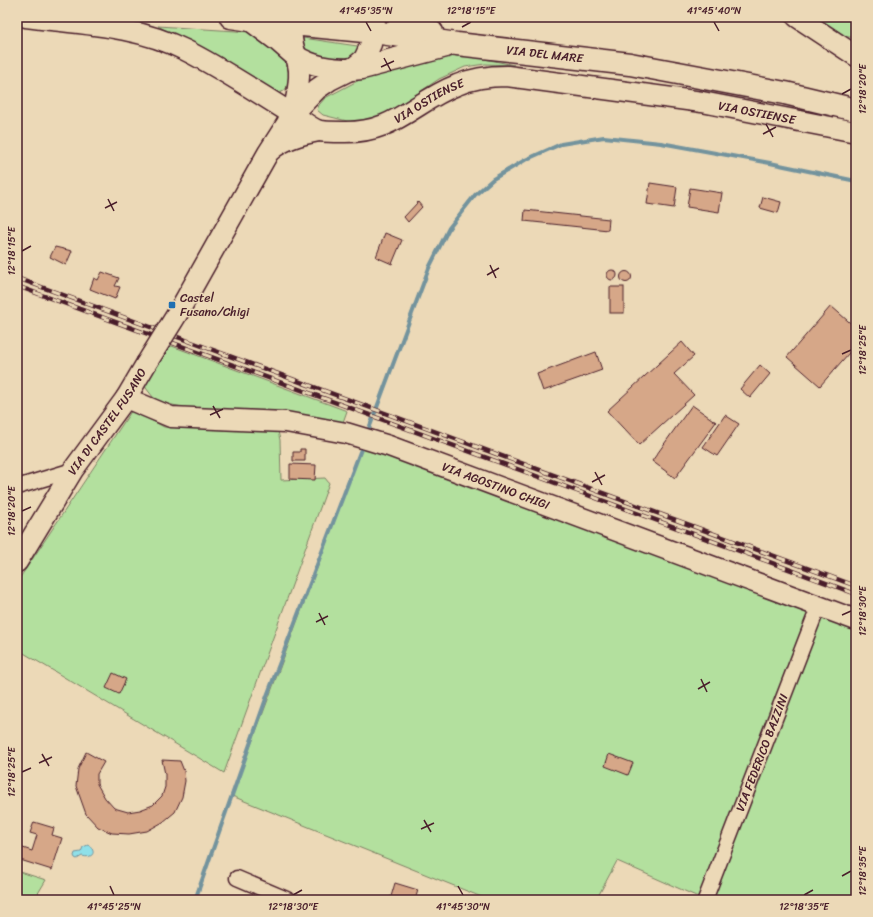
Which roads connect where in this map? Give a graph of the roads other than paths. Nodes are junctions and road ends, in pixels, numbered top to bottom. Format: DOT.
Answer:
graph roads {
  1 [pos="26,17"];
  2 [pos="398,17"];
  3 [pos="797,17"];
  4 [pos="241,19"];
  5 [pos="294,20"];
  6 [pos="374,21"];
  7 [pos="457,44"];
  8 [pos="295,55"];
  9 [pos="856,56"];
  10 [pos="352,69"];
  11 [pos="856,110"];
  12 [pos="293,114"];
  13 [pos="320,131"];
  14 [pos="856,132"];
  15 [pos="268,153"];
  16 [pos="126,398"];
  17 [pos="73,470"];
  18 [pos="17,487"];
  19 [pos="17,562"];
  20 [pos="819,605"];
  21 [pos="856,620"];
  22 [pos="238,878"];
  23 [pos="289,900"];
  24 [pos="705,900"];
  1 -- 12 [label="street"];
  2 -- 7 [label="main road"];
  3 -- 9 [label="street"];
  4 -- 5 [label="main road, VIA DEL MARE"];
  4 -- 8 [label="main road"];
  5 -- 6 [label="main road, VIA DEL MARE"];
  5 -- 8 [label="street"];
  6 -- 7 [label="main road, VIA DEL MARE"];
  6 -- 10 [label="street"];
  7 -- 10 [label="main road"];
  7 -- 11 [label="main road, VIA DEL MARE"];
  8 -- 10 [label="street"];
  8 -- 12 [label="street"];
  10 -- 12 [label="street"];
  12 -- 13 [label="street"];
  12 -- 15 [label="street, VIA DI CASTEL FUSANO"];
  13 -- 14 [label="street, VIA OSTIENSE"];
  13 -- 15 [label="street, VIA OSTIENSE"];
  15 -- 16 [label="street, VIA DI CASTEL FUSANO, bridge"];
  16 -- 17 [label="street, VIA DI CASTEL FUSANO"];
  16 -- 20 [label="street, VIA AGOSTINO CHIGI"];
  17 -- 18 [label="street"];
  17 -- 19 [label="street, VIA DI CASTEL FUSANO"];
  20 -- 21 [label="street, VIA AGOSTINO CHIGI"];
  20 -- 24 [label="street, VIA FEDERICO BAZZINI"];
  22 -- 23 [label="street"];
}
